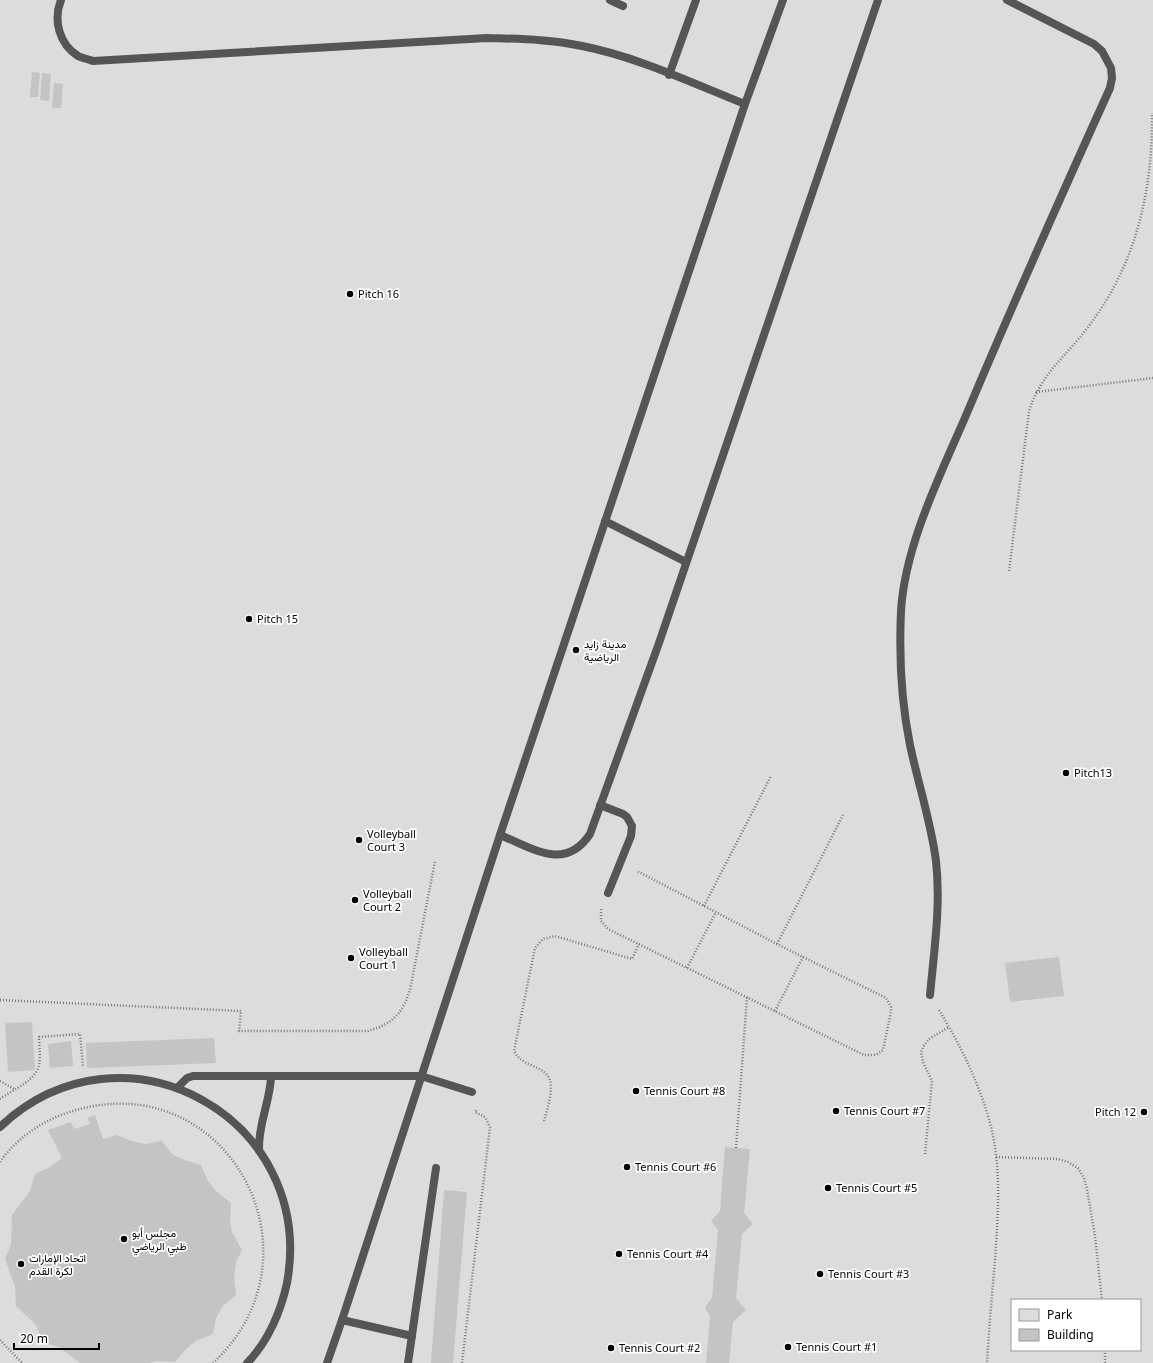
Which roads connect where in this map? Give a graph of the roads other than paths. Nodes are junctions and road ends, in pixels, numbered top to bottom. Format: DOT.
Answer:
graph roads {
  1 [pos="61,0"];
  2 [pos="610,0"];
  3 [pos="696,0"];
  4 [pos="783,0"];
  5 [pos="878,0"];
  6 [pos="1007,0"];
  7 [pos="623,6"];
  8 [pos="669,74"];
  9 [pos="745,104"];
  10 [pos="605,521"];
  11 [pos="686,562"];
  12 [pos="600,805"];
  13 [pos="500,835"];
  14 [pos="608,893"];
  15 [pos="930,995"];
  16 [pos="420,1076"];
  17 [pos="271,1077"];
  18 [pos="177,1088"];
  19 [pos="472,1092"];
  20 [pos="0,1127"];
  21 [pos="259,1150"];
  22 [pos="436,1168"];
  23 [pos="342,1320"];
  24 [pos="412,1336"];
  25 [pos="247,1363"];
  26 [pos="327,1363"];
  27 [pos="408,1363"];
  1 -- 8 [label="lane"];
  2 -- 7 [label="lane"];
  3 -- 8 [label="lane"];
  4 -- 9 [label="lane"];
  5 -- 11 [label="lane"];
  6 -- 15 [label="lane"];
  8 -- 9 [label="lane"];
  9 -- 10 [label="lane"];
  10 -- 11 [label="lane"];
  10 -- 13 [label="lane"];
  11 -- 12 [label="lane"];
  12 -- 13 [label="lane"];
  12 -- 14 [label="lane"];
  13 -- 16 [label="lane"];
  16 -- 17 [label="lane"];
  16 -- 19 [label="lane"];
  16 -- 23 [label="lane"];
  17 -- 18 [label="lane"];
  17 -- 21 [label="lane"];
  18 -- 20 [label="lane"];
  18 -- 21 [label="lane"];
  21 -- 25 [label="lane"];
  22 -- 24 [label="lane"];
  23 -- 24 [label="lane"];
  23 -- 26 [label="lane"];
  24 -- 27 [label="lane"];
}
